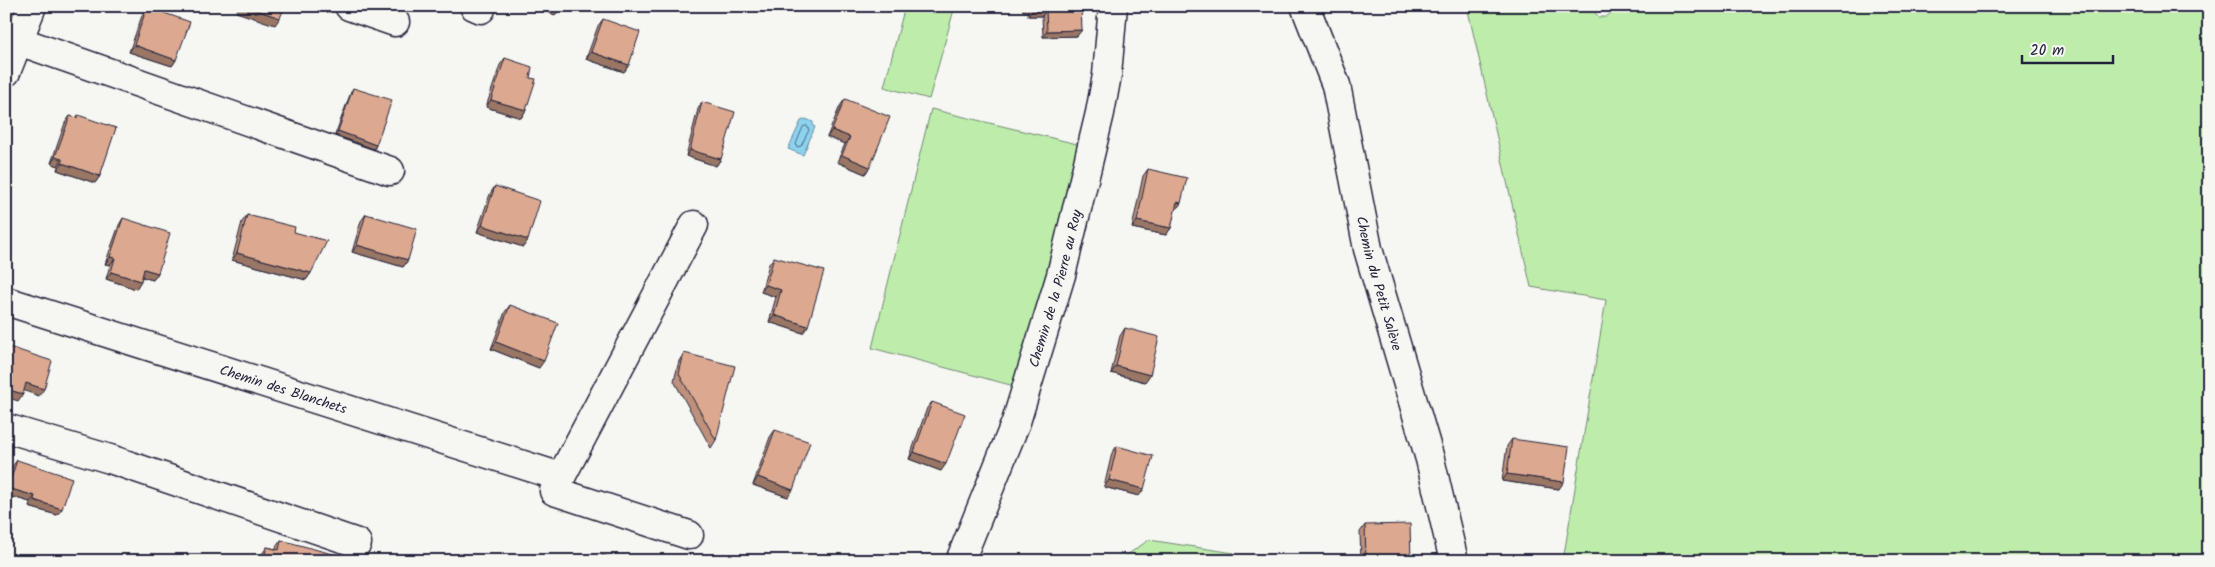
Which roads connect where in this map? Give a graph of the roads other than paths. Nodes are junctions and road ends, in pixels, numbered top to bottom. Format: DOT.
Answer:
graph roads {
  1 [pos="32,6"];
  2 [pos="349,6"];
  3 [pos="1113,6"];
  4 [pos="1305,6"];
  5 [pos="395,22"];
  6 [pos="19,41"];
  7 [pos="6,72"];
  8 [pos="390,170"];
  9 [pos="694,225"];
  10 [pos="6,301"];
  11 [pos="6,428"];
  12 [pos="561,477"];
  13 [pos="689,534"];
  14 [pos="357,544"];
  15 [pos="960,561"];
  16 [pos="1454,561"];
  1 -- 6 [label="street"];
  2 -- 5 [label="street"];
  3 -- 15 [label="street, Chemin de la Pierre au Roy"];
  4 -- 16 [label="street, Chemin du Petit Salève"];
  6 -- 7 [label="street"];
  6 -- 8 [label="street"];
  9 -- 12 [label="street"];
  10 -- 12 [label="street, Chemin des Blanchets"];
  11 -- 14 [label="street"];
  12 -- 13 [label="street"];
}
